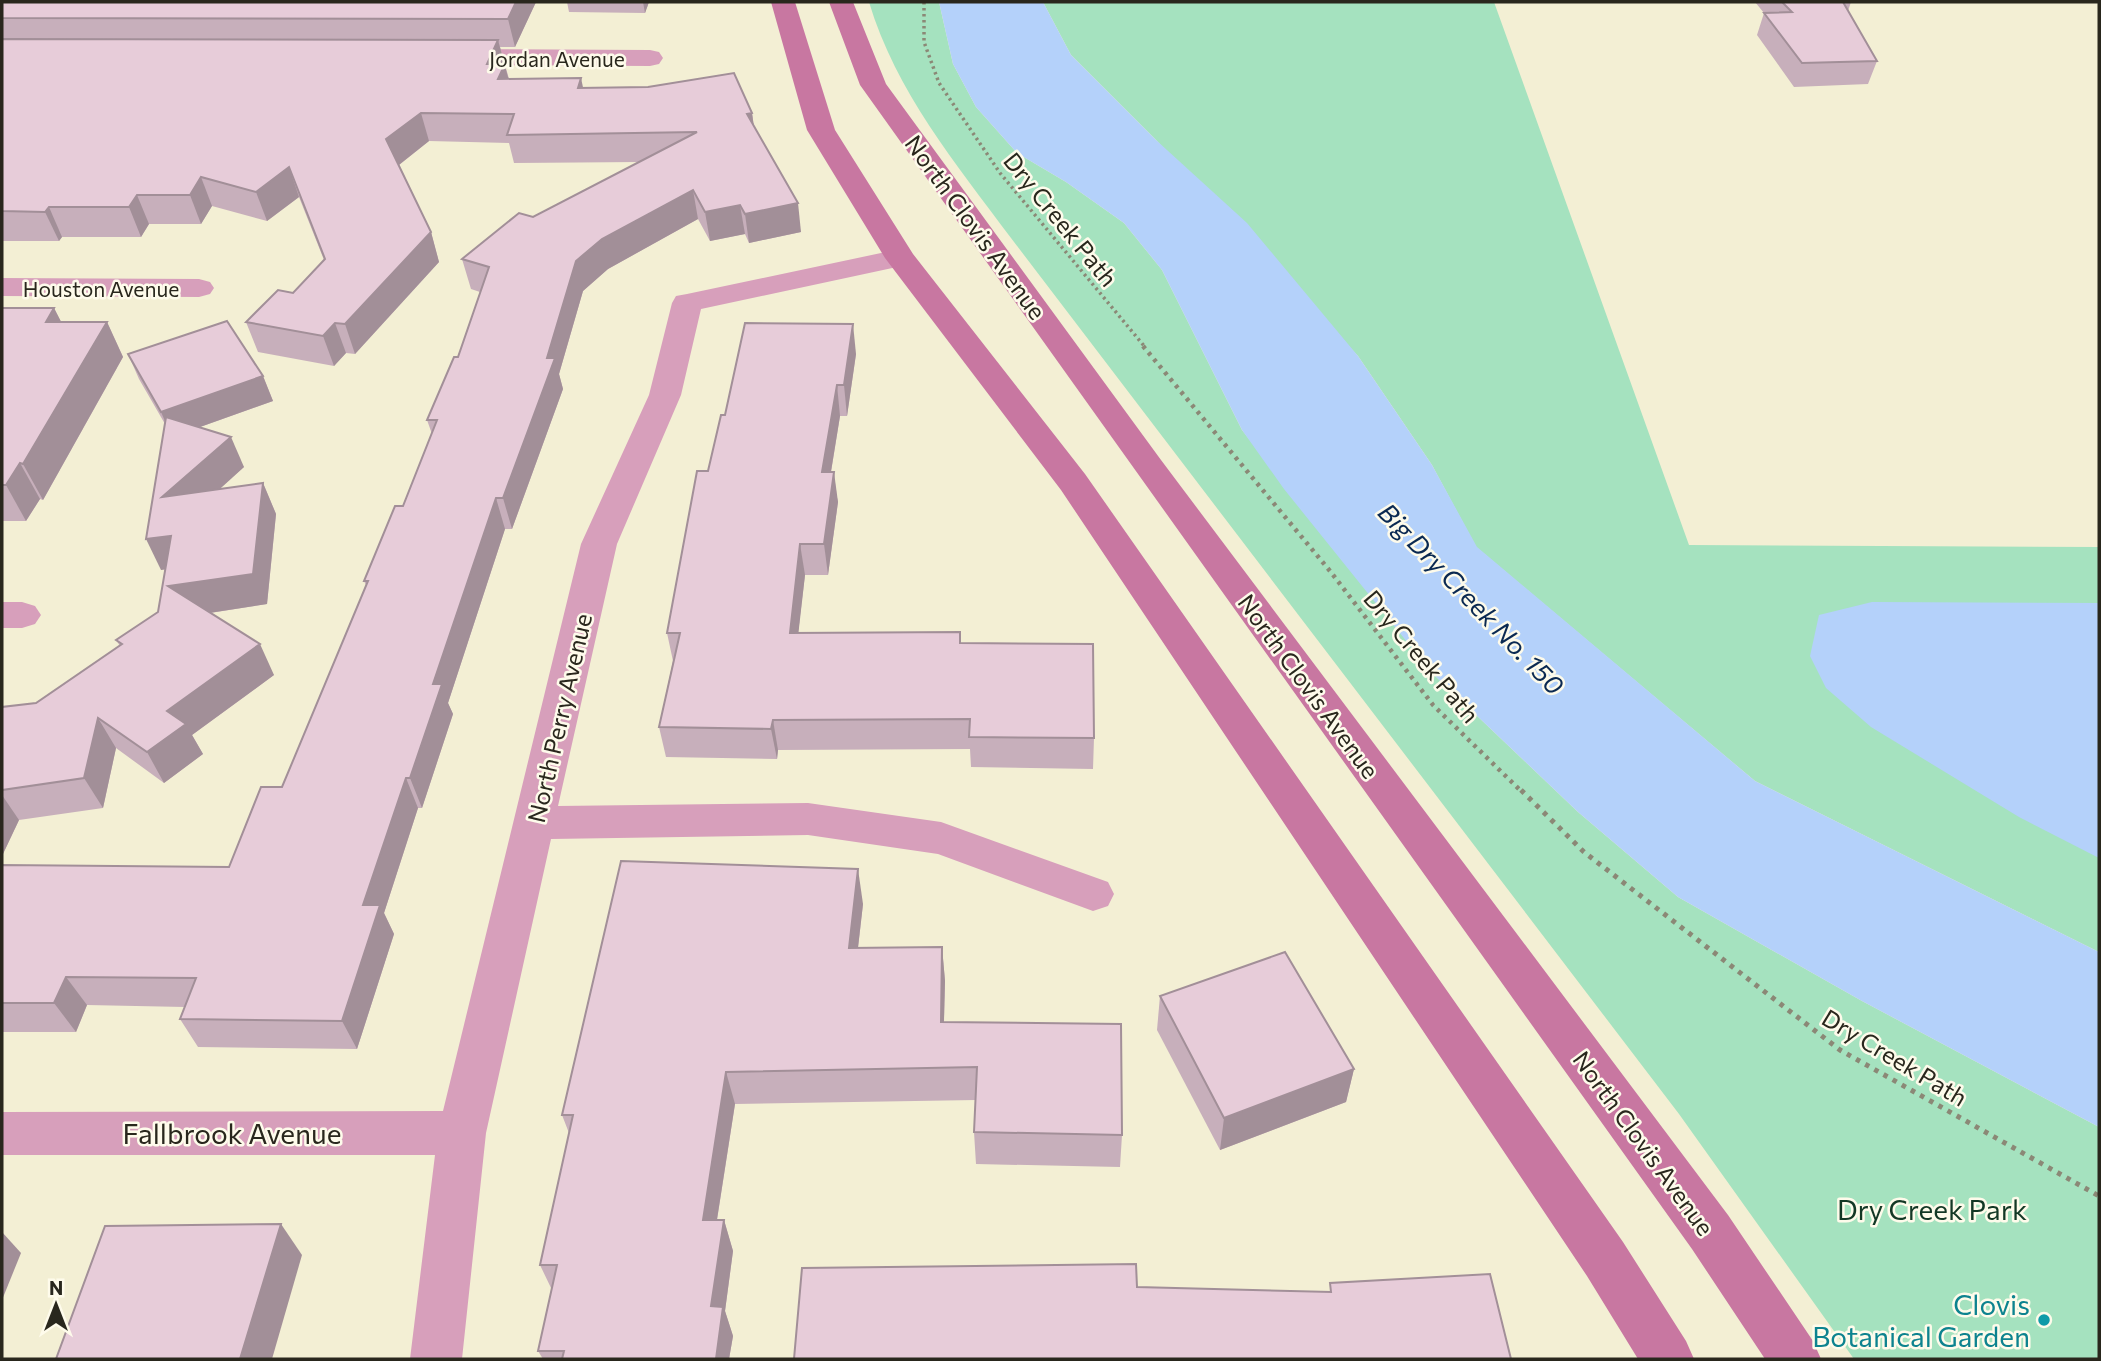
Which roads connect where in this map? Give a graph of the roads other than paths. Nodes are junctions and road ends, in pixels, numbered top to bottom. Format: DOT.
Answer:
graph roads {
  1 [pos="783,2"];
  2 [pos="841,2"];
  3 [pos="429,57"];
  4 [pos="650,58"];
  5 [pos="900,258"];
  6 [pos="2,287"];
  7 [pos="200,288"];
  8 [pos="534,824"];
  9 [pos="1093,894"];
  10 [pos="462,1133"];
  11 [pos="2,1134"];
  12 [pos="436,1359"];
  13 [pos="1668,1359"];
  14 [pos="1795,1359"];
  1 -- 5 [label="main road"];
  2 -- 14 [label="main road, North Clovis Avenue"];
  3 -- 4 [label="street, Jordan Avenue"];
  5 -- 8 [label="street, North Perry Avenue"];
  5 -- 13 [label="main road"];
  6 -- 7 [label="street, Houston Avenue"];
  8 -- 9 [label="street"];
  8 -- 10 [label="street, North Perry Avenue"];
  10 -- 11 [label="street, Fallbrook Avenue"];
  10 -- 12 [label="street, North Perry Avenue"];
}
